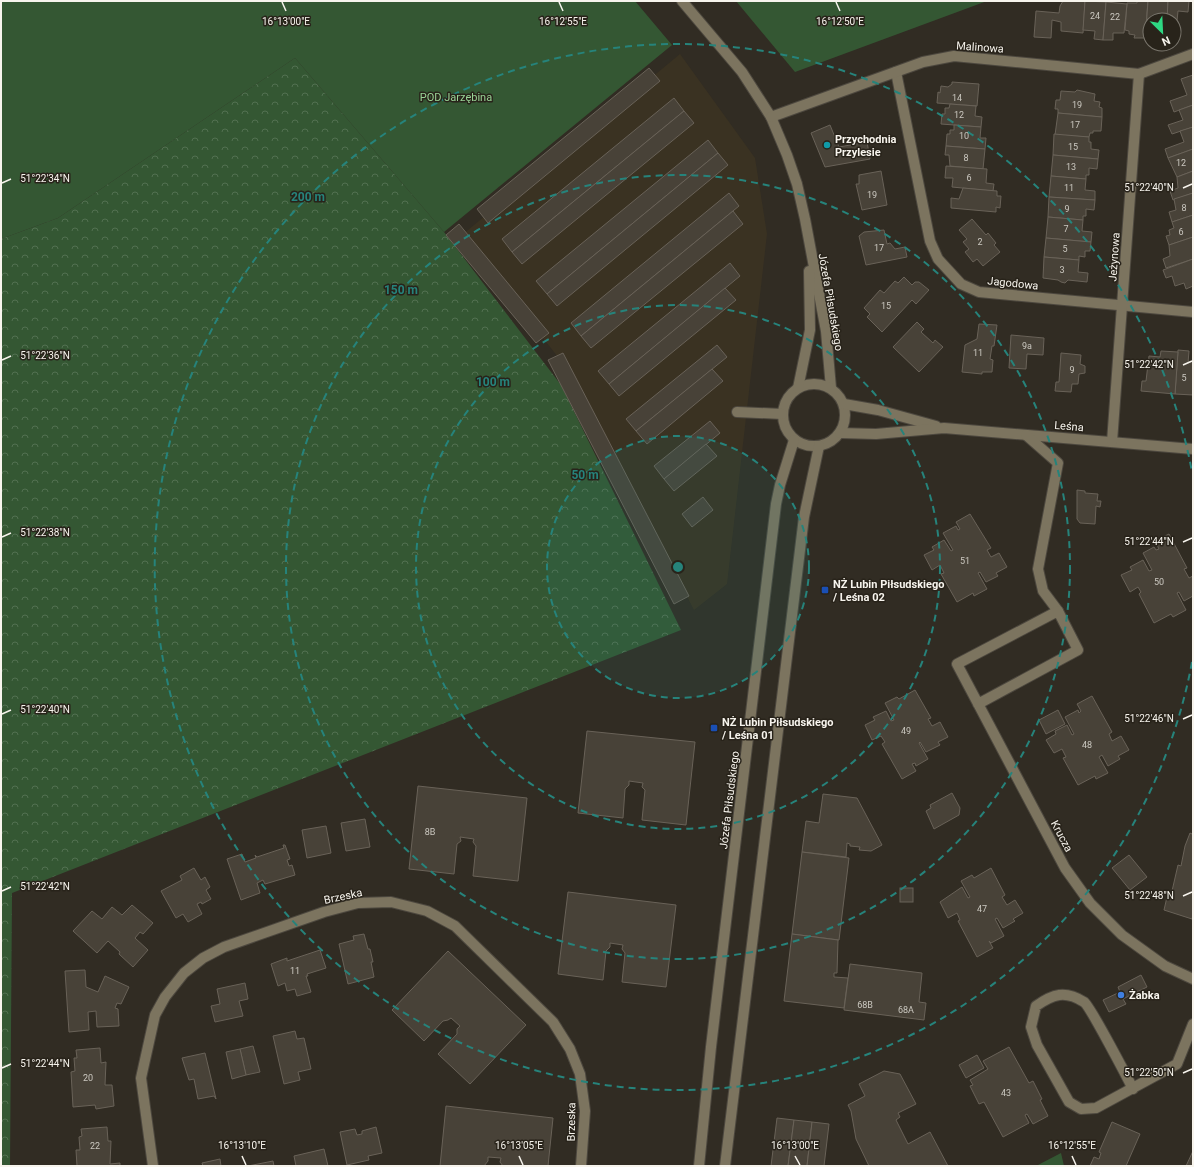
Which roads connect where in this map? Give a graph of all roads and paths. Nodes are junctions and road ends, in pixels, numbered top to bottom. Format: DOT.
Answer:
graph roads {
  1 [pos="682,1"];
  2 [pos="1193,54"];
  3 [pos="896,72"];
  4 [pos="1140,74"];
  5 [pos="771,117"];
  6 [pos="809,245"];
  7 [pos="1122,306"];
  8 [pos="1193,312"];
  9 [pos="798,388"];
  10 [pos="831,388"];
  11 [pos="844,404"];
  12 [pos="737,412"];
  13 [pos="782,414"];
  14 [pos="944,428"];
  15 [pos="840,433"];
  16 [pos="1026,435"];
  17 [pos="794,440"];
  18 [pos="1112,442"];
  19 [pos="819,446"];
  20 [pos="1193,448"];
  21 [pos="1058,611"];
  22 [pos="978,704"];
  23 [pos="1193,978"];
  24 [pos="1193,1024"];
  25 [pos="1133,1089"];
  26 [pos="152,1166"];
  27 [pos="581,1166"];
  28 [pos="699,1166"];
  29 [pos="725,1166"];
  1 -- 5 [label="street, Józefa Piłsudskiego"];
  2 -- 4 [label="street, Malinowa"];
  3 -- 4 [label="street, Malinowa"];
  3 -- 5 [label="street, Malinowa"];
  3 -- 7 [label="street, Jagodowa"];
  4 -- 7 [label="street, Jeżynowa"];
  5 -- 6 [label="street, Józefa Piłsudskiego"];
  6 -- 9 [label="street, Józefa Piłsudskiego"];
  6 -- 10 [label="street, Józefa Piłsudskiego"];
  7 -- 8 [label="street, Jagodowa"];
  7 -- 18 [label="street, Jeżynowa"];
  9 -- 10 [label="street"];
  9 -- 13 [label="street"];
  10 -- 11 [label="street"];
  11 -- 14 [label="street, Leśna"];
  11 -- 15 [label="street"];
  12 -- 13 [label="street"];
  13 -- 17 [label="street"];
  14 -- 15 [label="street, Leśna"];
  14 -- 16 [label="street, Leśna"];
  15 -- 19 [label="street"];
  16 -- 18 [label="street, Leśna"];
  16 -- 21 [label="street"];
  17 -- 19 [label="street"];
  17 -- 28 [label="street, Józefa Piłsudskiego"];
  18 -- 20 [label="street, Leśna"];
  19 -- 29 [label="street"];
  21 -- 22 [label="street"];
  21 -- 22 [label="street, Krucza"];
  22 -- 23 [label="street, Krucza"];
  24 -- 25 [label="street"];
  25 -- 25 [label="street"];
  26 -- 27 [label="street, Brzeska"];
}
